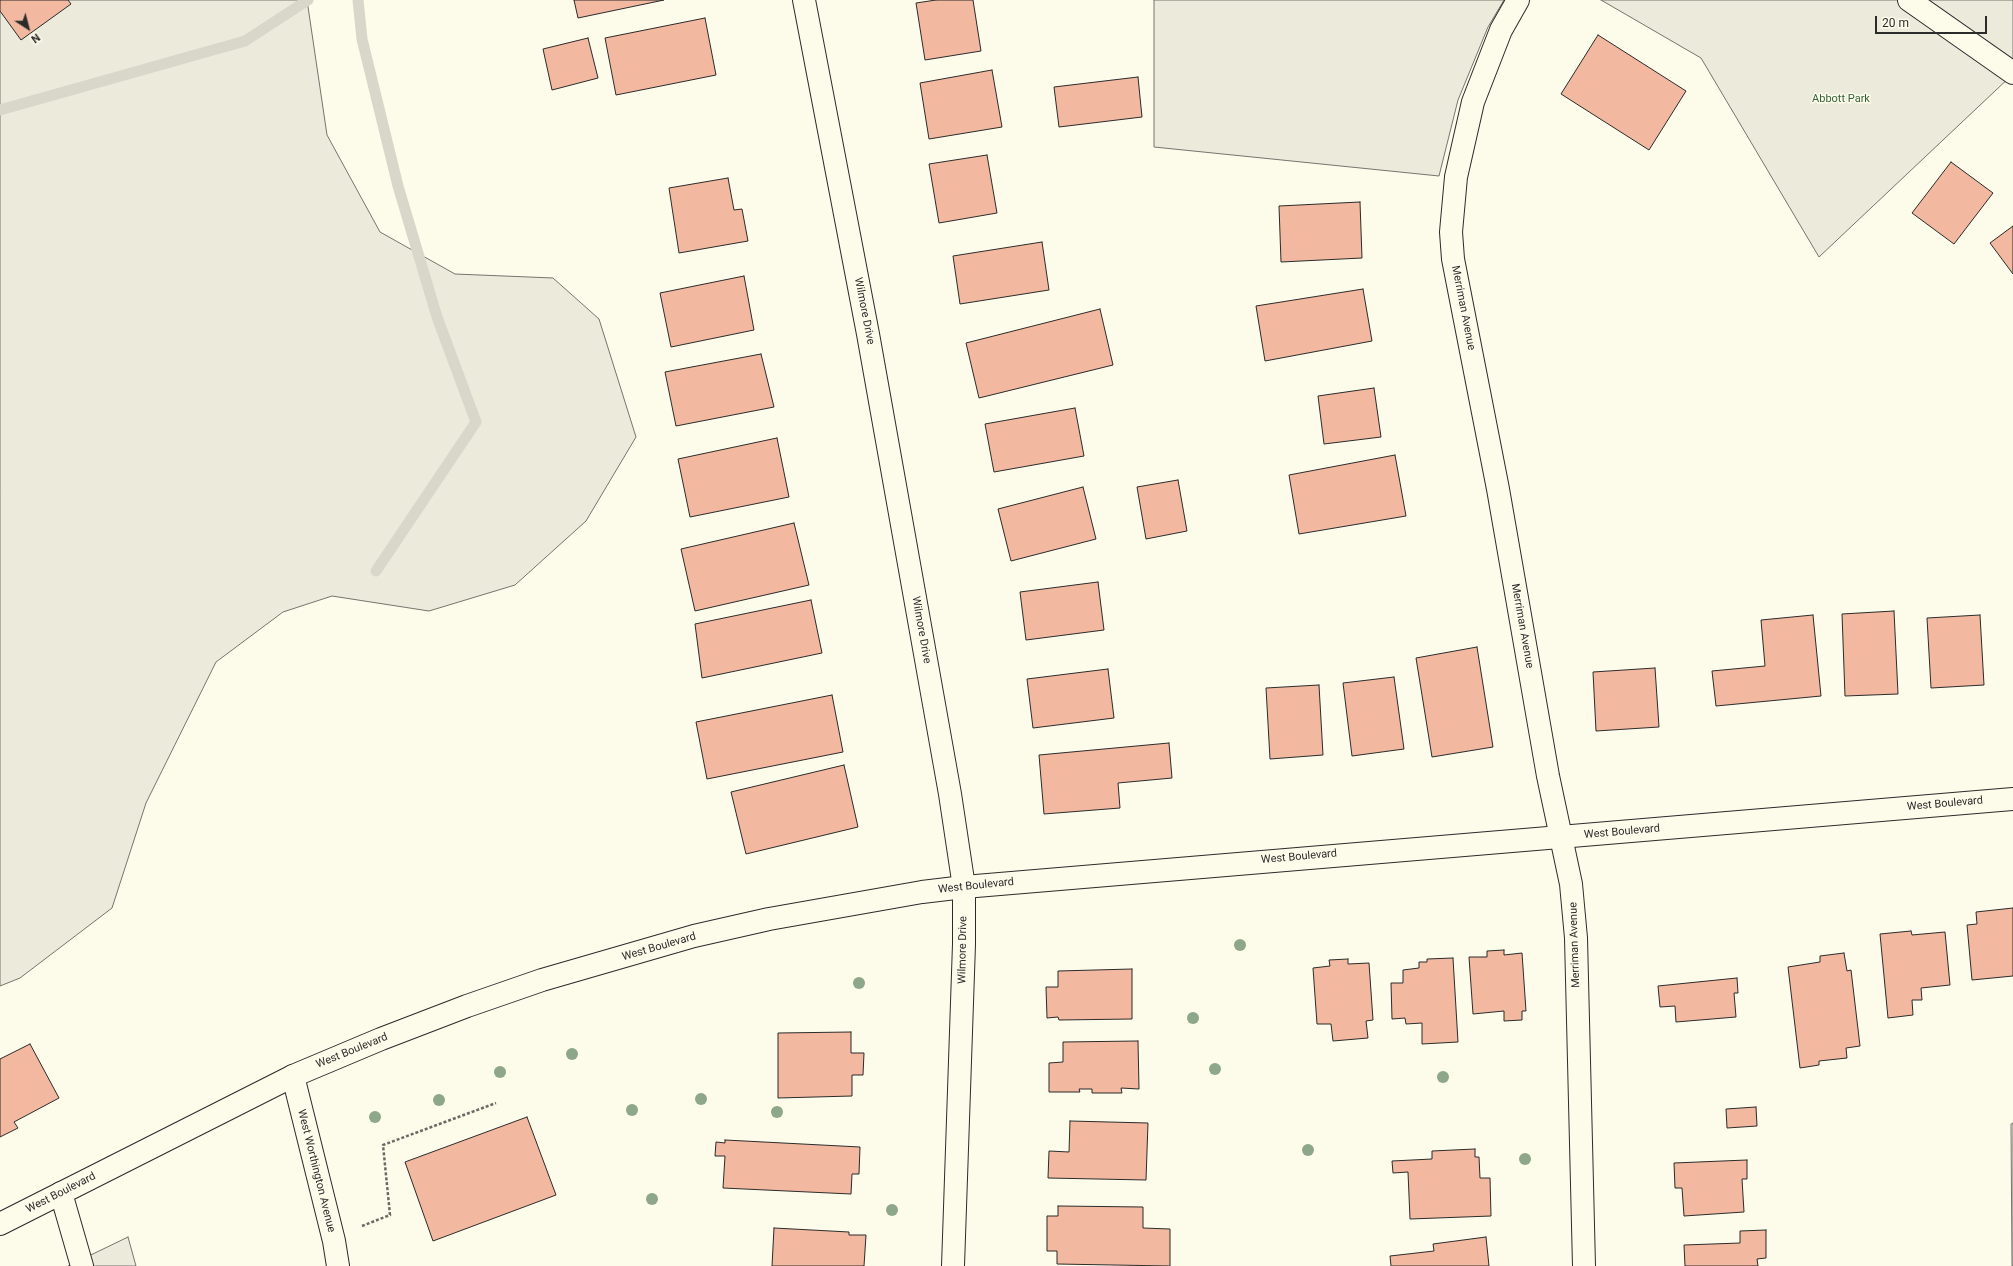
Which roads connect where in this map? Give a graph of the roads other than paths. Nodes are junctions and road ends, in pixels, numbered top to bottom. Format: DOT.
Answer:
graph roads {
  1 [pos="804,0"];
  2 [pos="1518,0"];
  3 [pos="1909,0"];
  4 [pos="2013,73"];
  5 [pos="2013,799"];
  6 [pos="1562,837"];
  7 [pos="964,886"];
  8 [pos="293,1076"];
  9 [pos="61,1193"];
  10 [pos="0,1224"];
  11 [pos="82,1266"];
  12 [pos="338,1266"];
  13 [pos="953,1266"];
  14 [pos="1584,1266"];
  1 -- 7 [label="street, Wilmore Drive"];
  2 -- 6 [label="street, Merriman Avenue"];
  3 -- 4 [label="street"];
  5 -- 6 [label="street, West Boulevard"];
  6 -- 7 [label="street, West Boulevard"];
  6 -- 14 [label="street, Merriman Avenue"];
  7 -- 8 [label="street, West Boulevard"];
  7 -- 13 [label="street, Wilmore Drive"];
  8 -- 9 [label="street, West Boulevard"];
  8 -- 12 [label="street, West Worthington Avenue"];
  9 -- 10 [label="street, West Boulevard"];
  9 -- 11 [label="street"];
}
